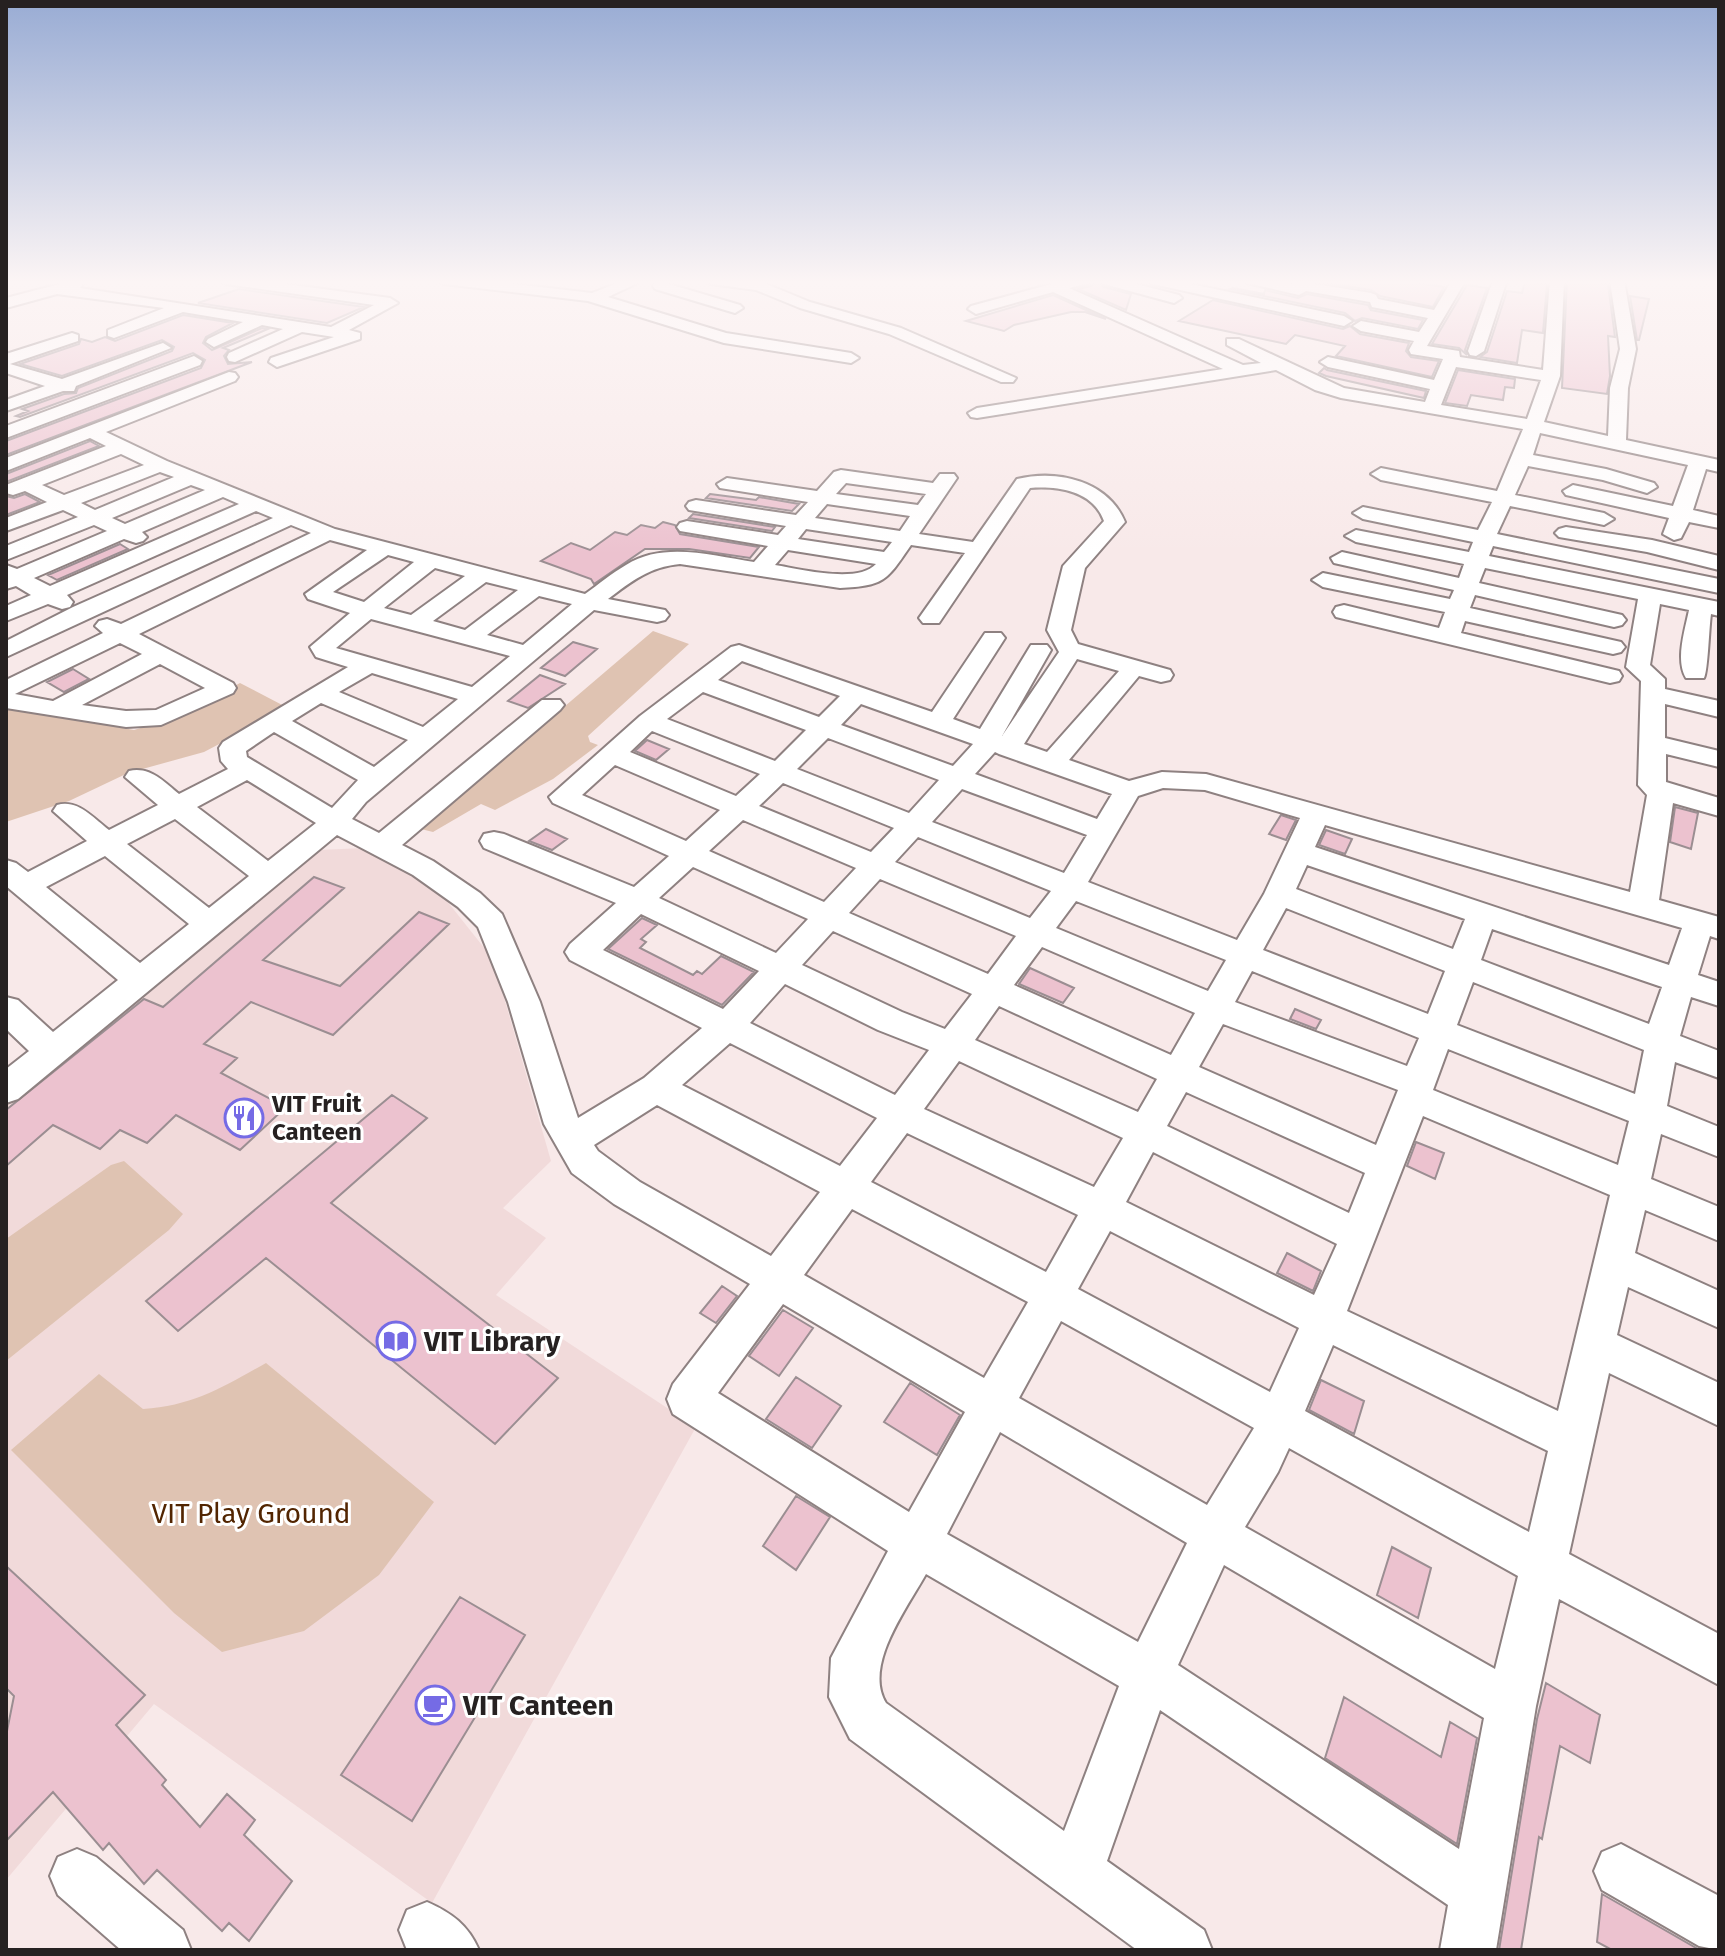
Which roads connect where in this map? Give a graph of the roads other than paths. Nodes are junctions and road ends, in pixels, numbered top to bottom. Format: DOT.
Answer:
graph roads {
  1 [pos="17,371"];
  2 [pos="35,371"];
  3 [pos="100,371"];
  4 [pos="166,371"];
  5 [pos="991,371"];
  6 [pos="1240,371"];
  7 [pos="1242,371"];
  8 [pos="1291,371"];
  9 [pos="1371,371"];
  10 [pos="1446,371"];
  11 [pos="1479,371"];
  12 [pos="1551,371"];
  13 [pos="1623,371"];
  14 [pos="27,374"];
  15 [pos="1551,376"];
  16 [pos="229,377"];
  17 [pos="1007,378"];
  18 [pos="1187,380"];
  19 [pos="6,382"];
  20 [pos="1262,382"];
  21 [pos="63,385"];
  22 [pos="1440,386"];
  23 [pos="1205,392"];
  24 [pos="99,396"];
  25 [pos="6,406"];
  26 [pos="1431,408"];
  27 [pos="141,410"];
  28 [pos="977,413"];
  29 [pos="1535,426"];
  30 [pos="6,432"];
  31 [pos="92,432"];
  32 [pos="1617,443"];
  33 [pos="124,446"];
  34 [pos="6,465"];
  35 [pos="160,465"];
  36 [pos="1518,469"];
  37 [pos="1381,474"];
  38 [pos="192,477"];
  39 [pos="727,484"];
  40 [pos="1551,486"];
  41 [pos="1719,486"];
  42 [pos="15,488"];
  43 [pos="223,490"];
  44 [pos="823,497"];
  45 [pos="1689,500"];
  46 [pos="64,503"];
  47 [pos="1418,503"];
  48 [pos="256,504"];
  49 [pos="1719,505"];
  50 [pos="696,506"];
  51 [pos="1556,510"];
  52 [pos="923,512"];
  53 [pos="1363,513"];
  54 [pos="94,517"];
  55 [pos="290,518"];
  56 [pos="1495,518"];
  57 [pos="1608,520"];
  58 [pos="1719,522"];
  59 [pos="800,523"];
  60 [pos="6,525"];
  61 [pos="687,527"];
  62 [pos="125,532"];
  63 [pos="328,533"];
  64 [pos="1356,536"];
  65 [pos="913,539"];
  66 [pos="783,542"];
  67 [pos="1719,543"];
  68 [pos="160,548"];
  69 [pos="384,548"];
  70 [pos="978,549"];
  71 [pos="6,554"];
  72 [pos="1342,558"];
  73 [pos="1478,559"];
  74 [pos="431,560"];
  75 [pos="891,560"];
  76 [pos="192,563"];
  77 [pos="1719,563"];
  78 [pos="758,571"];
  79 [pos="482,574"];
  80 [pos="1671,576"];
  81 [pos="9,577"];
  82 [pos="1323,580"];
  83 [pos="229,581"];
  84 [pos="1468,586"];
  85 [pos="1719,586"];
  86 [pos="535,588"];
  87 [pos="49,595"];
  88 [pos="1650,595"];
  89 [pos="882,598"];
  90 [pos="589,602"];
  91 [pos="1710,607"];
  92 [pos="364,610"];
  93 [pos="1459,610"];
  94 [pos="81,612"];
  95 [pos="1344,612"];
  96 [pos="6,614"];
  97 [pos="657,615"];
  98 [pos="931,618"];
  99 [pos="1614,620"];
  100 [pos="414,624"];
  101 [pos="121,633"];
  102 [pos="469,638"];
  103 [pos="993,638"];
  104 [pos="1447,638"];
  105 [pos="1613,647"];
  106 [pos="6,650"];
  107 [pos="1039,650"];
  108 [pos="527,653"];
  109 [pos="161,654"];
  110 [pos="1066,658"];
  111 [pos="369,665"];
  112 [pos="1695,673"];
  113 [pos="1161,675"];
  114 [pos="1127,676"];
  115 [pos="1610,676"];
  116 [pos="700,682"];
  117 [pos="6,689"];
  118 [pos="319,693"];
  119 [pos="857,694"];
  120 [pos="1653,694"];
  121 [pos="476,696"];
  122 [pos="6,700"];
  123 [pos="551,705"];
  124 [pos="56,709"];
  125 [pos="1719,709"];
  126 [pos="273,721"];
  127 [pos="649,721"];
  128 [pos="938,723"];
  129 [pos="824,728"];
  130 [pos="426,738"];
  131 [pos="995,743"];
  132 [pos="1653,743"];
  133 [pos="611,754"];
  134 [pos="1719,759"];
  135 [pos="1052,763"];
  136 [pos="248,769"];
  137 [pos="779,772"];
  138 [pos="139,777"];
  139 [pos="957,777"];
  140 [pos="376,779"];
  141 [pos="1128,790"];
  142 [pos="1661,793"];
  143 [pos="176,807"];
  144 [pos="1719,807"];
  145 [pos="740,808"];
  146 [pos="67,811"];
  147 [pos="1317,812"];
  148 [pos="335,822"];
  149 [pos="913,825"];
  150 [pos="1103,831"];
  151 [pos="494,841"];
  152 [pos="105,844"];
  153 [pos="382,846"];
  154 [pos="1299,852"];
  155 [pos="689,854"];
  156 [pos="877,865"];
  157 [pos="269,876"];
  158 [pos="16,878"];
  159 [pos="1070,887"];
  160 [pos="1279,894"];
  161 [pos="638,900"];
  162 [pos="1643,906"];
  163 [pos="1483,913"];
  164 [pos="830,916"];
  165 [pos="210,925"];
  166 [pos="1709,925"];
  167 [pos="1036,932"];
  168 [pos="1245,955"];
  169 [pos="1462,965"];
  170 [pos="781,968"];
  171 [pos="1680,979"];
  172 [pos="141,982"];
  173 [pos="993,990"];
  174 [pos="1719,994"];
  175 [pos="1216,1008"];
  176 [pos="6,1009"];
  177 [pos="727,1026"];
  178 [pos="1436,1031"];
  179 [pos="1662,1043"];
  180 [pos="952,1045"];
  181 [pos="52,1052"];
  182 [pos="1719,1065"];
  183 [pos="1179,1073"];
  184 [pos="656,1088"];
  185 [pos="6,1089"];
  186 [pos="1414,1090"];
  187 [pos="901,1114"];
  188 [pos="1648,1114"];
  189 [pos="1146,1132"];
  190 [pos="572,1140"];
  191 [pos="1719,1142"];
  192 [pos="1386,1166"];
  193 [pos="846,1188"];
  194 [pos="1631,1189"];
  195 [pos="1103,1209"];
  196 [pos="1719,1224"];
  197 [pos="1359,1237"];
  198 [pos="1614,1262"];
  199 [pos="777,1280"];
  200 [pos="1054,1296"];
  201 [pos="1719,1310"];
  202 [pos="1323,1320"];
  203 [pos="1594,1345"];
  204 [pos="992,1405"];
  205 [pos="1719,1405"];
  206 [pos="1279,1420"];
  207 [pos="1572,1440"];
  208 [pos="1215,1534"];
  209 [pos="917,1543"];
  210 [pos="1543,1564"];
  211 [pos="1719,1661"];
  212 [pos="1148,1675"];
  213 [pos="1511,1706"];
  214 [pos="1076,1871"];
  215 [pos="1621,1871"];
  216 [pos="77,1876"];
  217 [pos="1478,1893"];
  218 [pos="1719,1926"];
  219 [pos="163,1950"];
  220 [pos="1184,1950"];
  221 [pos="1468,1950"];
  1 -- 14 [label="street"];
  2 -- 14 [label="street"];
  3 -- 21 [label="street"];
  4 -- 24 [label="street"];
  5 -- 17 [label="street"];
  6 -- 18 [label="street"];
  7 -- 20 [label="street"];
  8 -- 26 [label="street"];
  9 -- 22 [label="street"];
  10 -- 22 [label="street"];
  11 -- 15 [label="street"];
  12 -- 15 [label="street"];
  13 -- 32 [label="street"];
  14 -- 19 [label="street"];
  14 -- 21 [label="street"];
  15 -- 29 [label="street"];
  16 -- 27 [label="street"];
  18 -- 23 [label="street"];
  18 -- 28 [label="street"];
  21 -- 24 [label="street"];
  21 -- 25 [label="street"];
  22 -- 26 [label="street"];
  24 -- 27 [label="street"];
  24 -- 30 [label="street"];
  26 -- 29 [label="street"];
  27 -- 31 [label="street"];
  29 -- 32 [label="street"];
  29 -- 36 [label="street"];
  31 -- 33 [label="street"];
  31 -- 34 [label="street"];
  32 -- 45 [label="street"];
  33 -- 35 [label="street"];
  33 -- 42 [label="street"];
  35 -- 38 [label="street"];
  35 -- 46 [label="street"];
  36 -- 40 [label="street"];
  36 -- 45 [label="street"];
  36 -- 56 [label="street"];
  37 -- 56 [label="street"];
  38 -- 43 [label="street"];
  38 -- 54 [label="street"];
  39 -- 44 [label="street"];
  40 -- 45 [label="street"];
  40 -- 51 [label="street"];
  41 -- 45 [label="street"];
  42 -- 46 [label="street"];
  43 -- 48 [label="street"];
  43 -- 62 [label="street"];
  44 -- 52 [label="street"];
  44 -- 52 [label="street"];
  44 -- 59 [label="street"];
  45 -- 49 [label="street"];
  45 -- 56 [label="street"];
  45 -- 58 [label="street"];
  45 -- 67 [label="street"];
  45 -- 77 [label="street"];
  45 -- 80 [label="street"];
  46 -- 54 [label="street"];
  46 -- 60 [label="street"];
  47 -- 56 [label="street"];
  48 -- 55 [label="street"];
  48 -- 68 [label="street"];
  50 -- 59 [label="street"];
  51 -- 56 [label="street"];
  51 -- 57 [label="street"];
  52 -- 65 [label="street"];
  53 -- 56 [label="street"];
  54 -- 62 [label="street"];
  54 -- 71 [label="street"];
  55 -- 63 [label="street"];
  55 -- 76 [label="street"];
  56 -- 73 [label="street"];
  56 -- 80 [label="street"];
  59 -- 65 [label="street"];
  59 -- 66 [label="street"];
  61 -- 66 [label="street"];
  62 -- 68 [label="street"];
  62 -- 81 [label="street"];
  63 -- 69 [label="street"];
  63 -- 83 [label="street"];
  64 -- 73 [label="street"];
  65 -- 70 [label="street"];
  65 -- 75 [label="street"];
  65 -- 89 [label="street"];
  66 -- 75 [label="street"];
  66 -- 78 [label="street"];
  68 -- 76 [label="street"];
  68 -- 87 [label="street"];
  69 -- 74 [label="street"];
  69 -- 92 [label="street"];
  70 -- 98 [label="street"];
  70 -- 113 [label="street"];
  72 -- 84 [label="street"];
  73 -- 84 [label="street"];
  73 -- 88 [label="street"];
  74 -- 79 [label="street"];
  74 -- 92 [label="street"];
  75 -- 78 [label="street"];
  76 -- 83 [label="street"];
  76 -- 94 [label="street"];
  78 -- 90 [label="street"];
  79 -- 86 [label="street"];
  79 -- 100 [label="street"];
  80 -- 85 [label="street"];
  81 -- 87 [label="street"];
  82 -- 93 [label="street"];
  83 -- 101 [label="street"];
  84 -- 93 [label="street"];
  84 -- 99 [label="street"];
  86 -- 90 [label="street"];
  86 -- 102 [label="street"];
  87 -- 94 [label="street"];
  87 -- 96 [label="street"];
  88 -- 91 [label="street"];
  88 -- 120 [label="street"];
  90 -- 97 [label="street"];
  90 -- 108 [label="street"];
  91 -- 112 [label="street"];
  92 -- 100 [label="street"];
  92 -- 111 [label="street"];
  93 -- 104 [label="street"];
  93 -- 105 [label="street"];
  94 -- 101 [label="street"];
  94 -- 106 [label="street"];
  95 -- 104 [label="street"];
  100 -- 102 [label="street"];
  101 -- 109 [label="street"];
  101 -- 117 [label="street"];
  102 -- 108 [label="street"];
  103 -- 128 [label="street"];
  104 -- 115 [label="street"];
  107 -- 131 [label="street"];
  108 -- 121 [label="street"];
  109 -- 124 [label="street"];
  109 -- 124 [label="street"];
  110 -- 131 [label="street"];
  111 -- 118 [label="street"];
  111 -- 121 [label="street"];
  114 -- 135 [label="street"];
  116 -- 119 [label="street"];
  116 -- 127 [label="street"];
  116 -- 129 [label="street"];
  118 -- 126 [label="street"];
  118 -- 130 [label="street"];
  119 -- 128 [label="street"];
  119 -- 129 [label="street"];
  120 -- 125 [label="street"];
  120 -- 132 [label="street"];
  121 -- 130 [label="street"];
  122 -- 124 [label="street"];
  123 -- 153 [label="street"];
  126 -- 136 [label="street"];
  126 -- 140 [label="street"];
  127 -- 133 [label="street"];
  127 -- 137 [label="street"];
  128 -- 131 [label="street"];
  129 -- 137 [label="street"];
  129 -- 139 [label="street"];
  130 -- 140 [label="street"];
  131 -- 135 [label="street"];
  131 -- 139 [label="street"];
  132 -- 134 [label="street"];
  132 -- 142 [label="street"];
  133 -- 145 [label="street"];
  133 -- 155 [label="street"];
  135 -- 141 [label="street"];
  136 -- 143 [label="street"];
  136 -- 148 [label="street"];
  137 -- 145 [label="street"];
  137 -- 149 [label="street"];
  138 -- 143 [label="street"];
  139 -- 149 [label="street"];
  139 -- 150 [label="street"];
  140 -- 148 [label="street"];
  141 -- 147 [label="street"];
  141 -- 150 [label="street"];
  142 -- 144 [label="street"];
  142 -- 162 [label="street"];
  143 -- 152 [label="street"];
  143 -- 157 [label="street"];
  145 -- 155 [label="street"];
  145 -- 156 [label="street"];
  146 -- 152 [label="street"];
  147 -- 154 [label="street"];
  147 -- 162 [label="street"];
  148 -- 153 [label="street"];
  148 -- 157 [label="street"];
  149 -- 156 [label="street"];
  149 -- 159 [label="street"];
  150 -- 159 [label="street"];
  151 -- 161 [label="street"];
  152 -- 158 [label="street"];
  152 -- 165 [label="street"];
  153 -- 190 [label="street"];
  154 -- 160 [label="street"];
  154 -- 163 [label="street"];
  155 -- 161 [label="street"];
  155 -- 164 [label="street"];
  156 -- 164 [label="street"];
  156 -- 167 [label="street"];
  157 -- 165 [label="street"];
  158 -- 172 [label="street"];
  159 -- 167 [label="street"];
  159 -- 168 [label="street"];
  160 -- 168 [label="street"];
  160 -- 169 [label="street"];
  161 -- 170 [label="street"];
  161 -- 177 [label="street"];
  162 -- 166 [label="street"];
  163 -- 169 [label="street"];
  163 -- 171 [label="street"];
  164 -- 170 [label="street"];
  164 -- 173 [label="street"];
  165 -- 172 [label="street"];
  166 -- 171 [label="street"];
  167 -- 173 [label="street"];
  167 -- 175 [label="street"];
  168 -- 175 [label="street"];
  168 -- 178 [label="street"];
  169 -- 178 [label="street"];
  169 -- 179 [label="street"];
  170 -- 177 [label="street"];
  170 -- 180 [label="street"];
  171 -- 174 [label="street"];
  171 -- 179 [label="street"];
  172 -- 181 [label="street"];
  173 -- 180 [label="street"];
  173 -- 183 [label="street"];
  175 -- 183 [label="street"];
  175 -- 186 [label="street"];
  176 -- 181 [label="street"];
  177 -- 184 [label="street"];
  177 -- 187 [label="street"];
  178 -- 186 [label="street"];
  178 -- 188 [label="street"];
  179 -- 182 [label="street"];
  179 -- 188 [label="street"];
  180 -- 187 [label="street"];
  180 -- 189 [label="street"];
  181 -- 185 [label="street"];
  183 -- 189 [label="street"];
  183 -- 192 [label="street"];
  184 -- 190 [label="street"];
  184 -- 193 [label="street"];
  186 -- 192 [label="street"];
  186 -- 194 [label="street"];
  187 -- 193 [label="street"];
  187 -- 195 [label="street"];
  188 -- 191 [label="street"];
  188 -- 194 [label="street"];
  189 -- 195 [label="street"];
  189 -- 197 [label="street"];
  190 -- 199 [label="street"];
  192 -- 197 [label="street"];
  193 -- 199 [label="street"];
  193 -- 200 [label="street"];
  194 -- 196 [label="street"];
  194 -- 198 [label="street"];
  195 -- 200 [label="street"];
  195 -- 202 [label="street"];
  197 -- 202 [label="street"];
  198 -- 201 [label="street"];
  198 -- 203 [label="street"];
  199 -- 204 [label="street"];
  199 -- 209 [label="street"];
  200 -- 204 [label="street"];
  200 -- 206 [label="street"];
  202 -- 206 [label="street"];
  202 -- 207 [label="street"];
  203 -- 205 [label="street"];
  203 -- 207 [label="street"];
  204 -- 208 [label="street"];
  204 -- 209 [label="street"];
  206 -- 208 [label="street"];
  206 -- 210 [label="street"];
  207 -- 210 [label="street"];
  208 -- 212 [label="street"];
  208 -- 213 [label="street"];
  209 -- 212 [label="street"];
  209 -- 214 [label="street"];
  210 -- 211 [label="street"];
  210 -- 213 [label="street"];
  212 -- 214 [label="street"];
  212 -- 217 [label="street"];
  213 -- 217 [label="street"];
  214 -- 220 [label="street"];
  215 -- 218 [label="street"];
  216 -- 219 [label="street"];
  217 -- 221 [label="street"];
}
